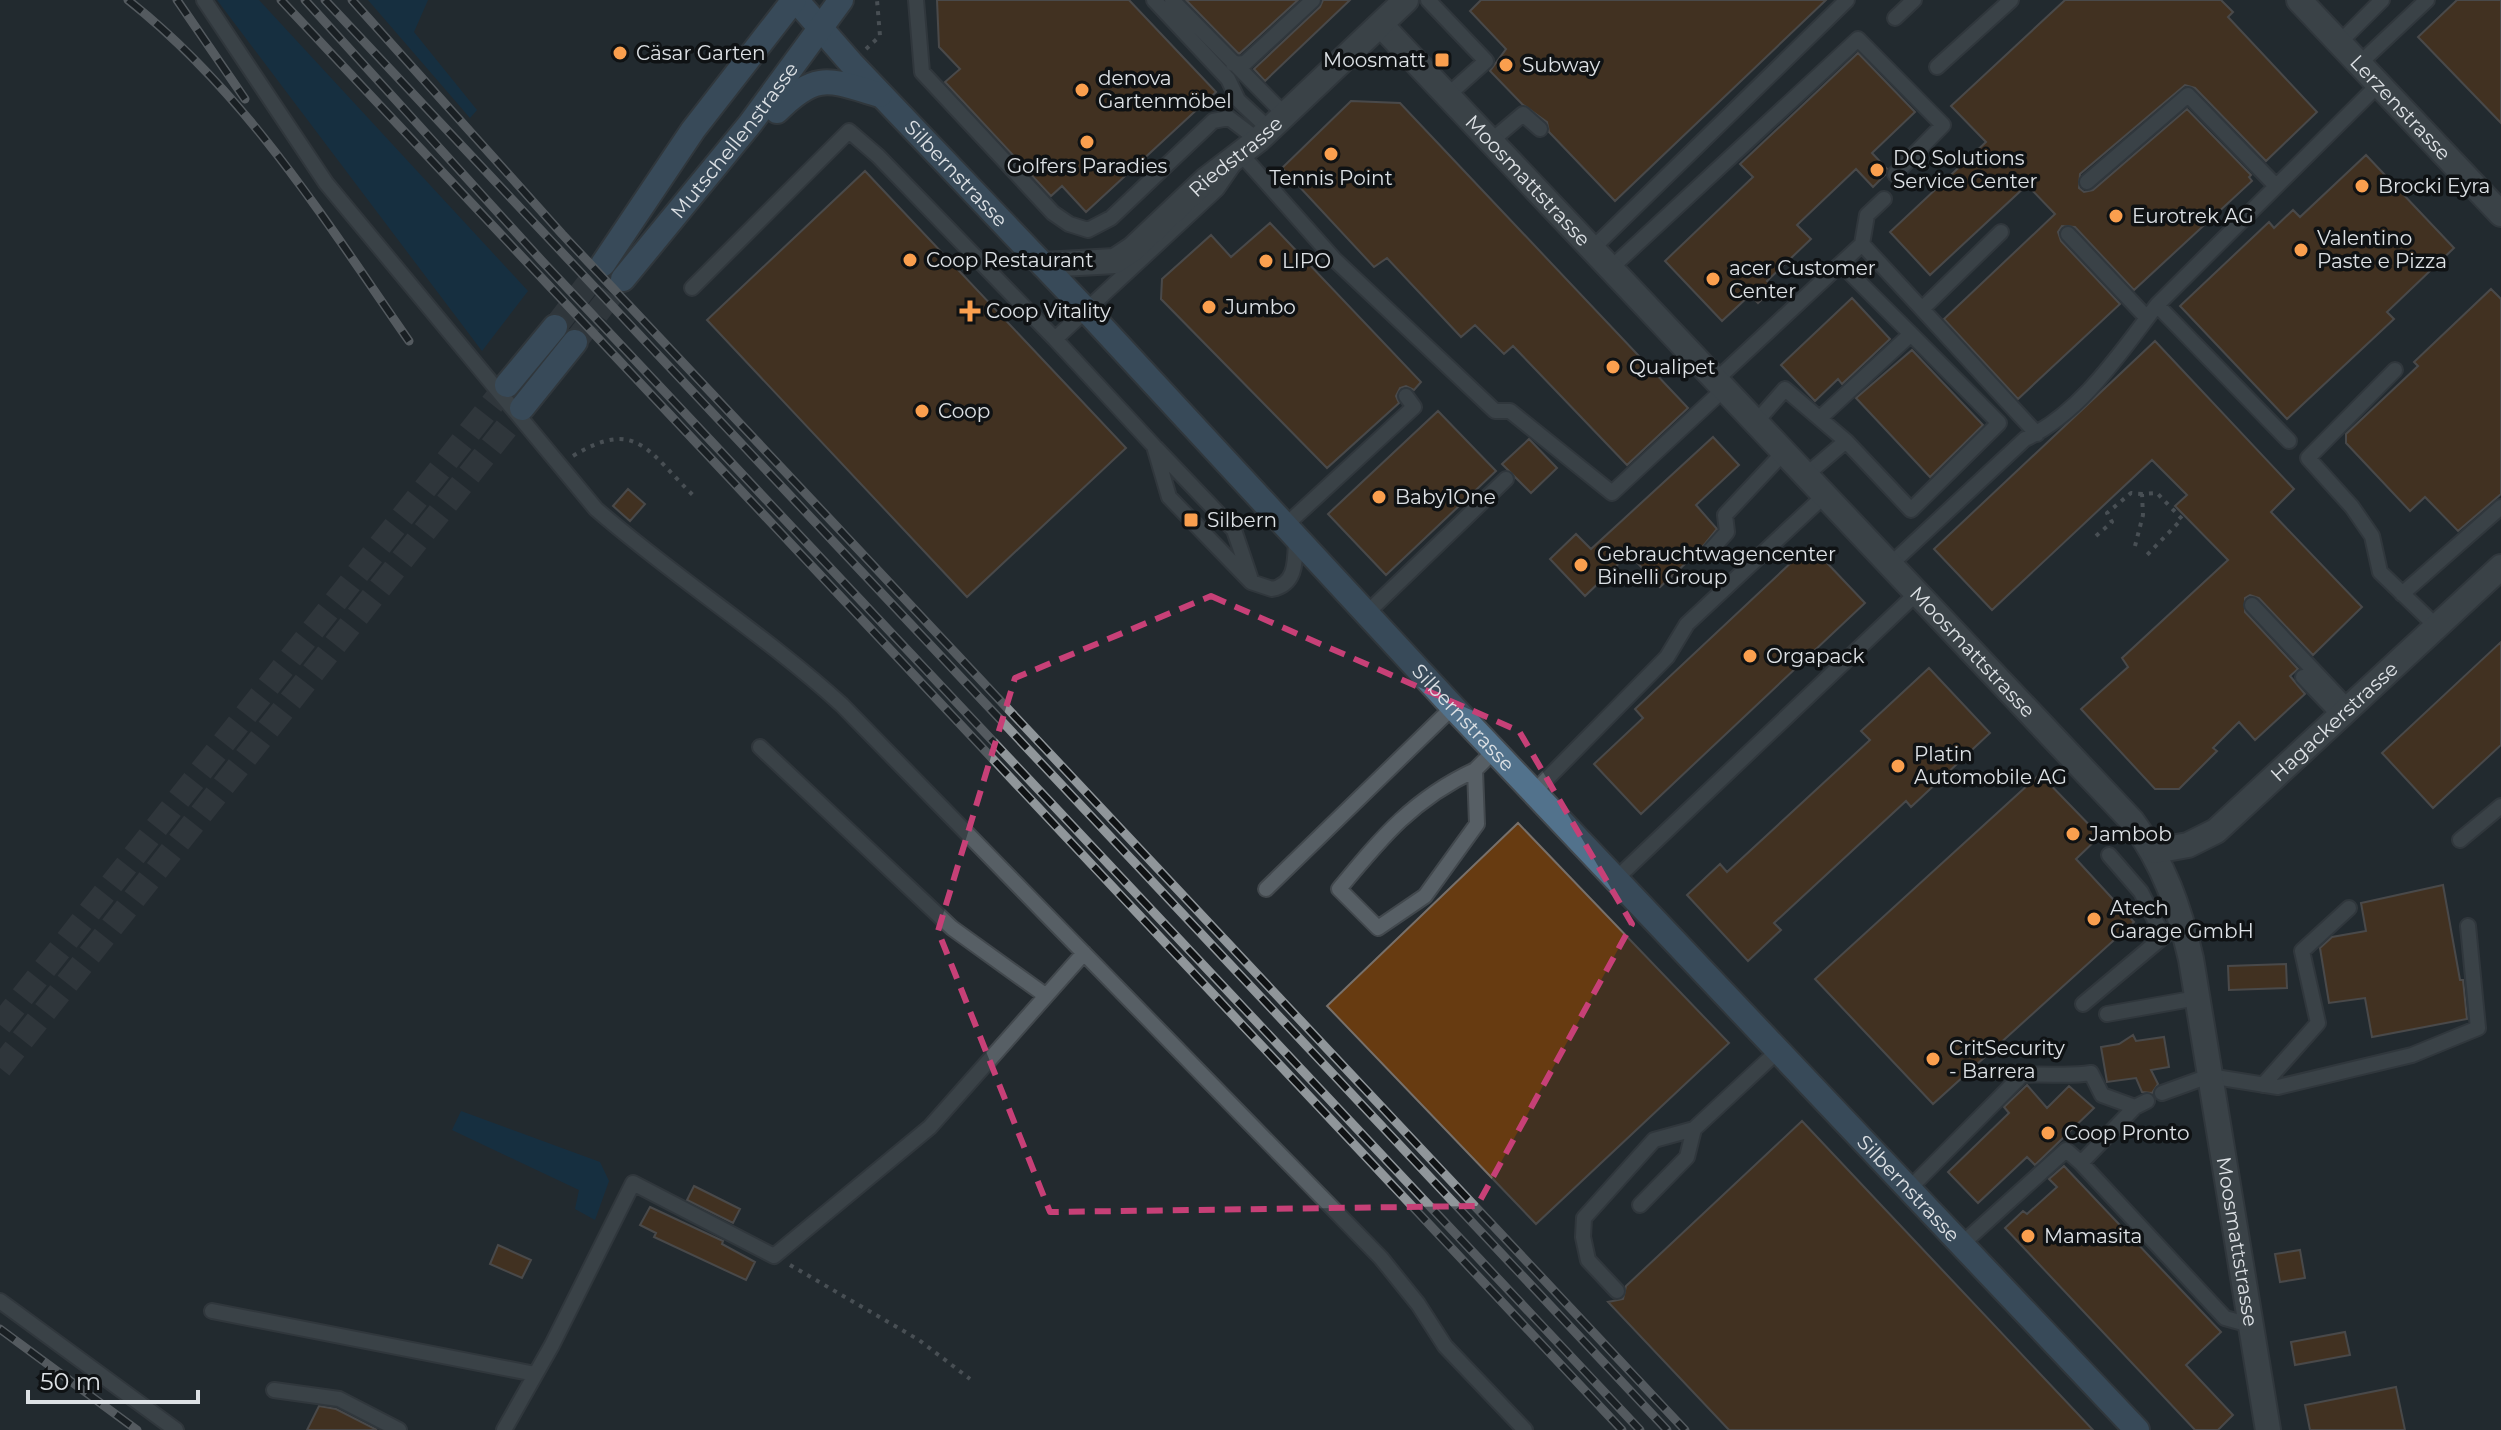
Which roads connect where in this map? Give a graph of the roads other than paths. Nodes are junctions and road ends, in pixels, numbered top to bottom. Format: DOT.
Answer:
graph roads {
  1 [pos="204,0"];
  2 [pos="795,0"];
  3 [pos="841,0"];
  4 [pos="916,0"];
  5 [pos="1154,0"];
  6 [pos="1172,0"];
  7 [pos="1313,0"];
  8 [pos="1406,0"];
  9 [pos="1428,0"];
  10 [pos="1847,0"];
  11 [pos="1914,0"];
  12 [pos="2011,0"];
  13 [pos="2299,0"];
  14 [pos="2382,0"];
  15 [pos="2427,0"];
  16 [pos="1895,18"];
  17 [pos="1381,25"];
  18 [pos="822,28"];
  19 [pos="2339,43"];
  20 [pos="1233,64"];
  21 [pos="2359,64"];
  22 [pos="1937,67"];
  23 [pos="2379,84"];
  24 [pos="1448,95"];
  25 [pos="882,96"];
  26 [pos="750,124"];
  27 [pos="1540,129"];
  28 [pos="1264,134"];
  29 [pos="1491,141"];
  30 [pos="1895,174"];
  31 [pos="2087,182"];
  32 [pos="2276,186"];
  33 [pos="1884,199"];
  34 [pos="2497,204"];
  35 [pos="2001,232"];
  36 [pos="2068,234"];
  37 [pos="1862,244"];
  38 [pos="1592,249"];
  39 [pos="603,264"];
  40 [pos="1841,264"];
  41 [pos="1043,265"];
  42 [pos="1611,268"];
  43 [pos="623,279"];
  44 [pos="692,288"];
  45 [pos="2157,305"];
  46 [pos="1922,309"];
  47 [pos="1087,311"];
  48 [pos="2147,318"];
  49 [pos="555,327"];
  50 [pos="1911,334"];
  51 [pos="1055,339"];
  52 [pos="575,342"];
  53 [pos="2395,370"];
  54 [pos="1720,384"];
  55 [pos="507,385"];
  56 [pos="1406,396"];
  57 [pos="522,408"];
  58 [pos="1820,418"];
  59 [pos="1756,422"];
  60 [pos="2037,434"];
  61 [pos="1846,441"];
  62 [pos="2289,441"];
  63 [pos="1154,446"];
  64 [pos="1784,452"];
  65 [pos="1806,475"];
  66 [pos="1506,479"];
  67 [pos="1825,495"];
  68 [pos="2501,507"];
  69 [pos="1291,530"];
  70 [pos="1710,551"];
  71 [pos="1890,565"];
  72 [pos="2501,567"];
  73 [pos="1251,582"];
  74 [pos="1917,593"];
  75 [pos="2402,594"];
  76 [pos="2252,605"];
  77 [pos="1368,612"];
  78 [pos="2437,627"];
  79 [pos="2303,677"];
  80 [pos="1453,707"];
  81 [pos="2344,712"];
  82 [pos="760,747"];
  83 [pos="1495,750"];
  84 [pos="1475,770"];
  85 [pos="1535,791"];
  86 [pos="2501,806"];
  87 [pos="2460,840"];
  88 [pos="2155,851"];
  89 [pos="2109,855"];
  90 [pos="1618,877"];
  91 [pos="1266,889"];
  92 [pos="2349,908"];
  93 [pos="2182,921"];
  94 [pos="2468,926"];
  95 [pos="2163,936"];
  96 [pos="1084,953"];
  97 [pos="1045,995"];
  98 [pos="2197,998"];
  99 [pos="2083,1004"];
  100 [pos="2107,1014"];
  101 [pos="1780,1049"];
  102 [pos="2209,1076"];
  103 [pos="2263,1085"];
  104 [pos="2162,1093"];
  105 [pos="1694,1129"];
  106 [pos="2081,1163"];
  107 [pos="1910,1188"];
  108 [pos="1640,1205"];
  109 [pos="1962,1244"];
  110 [pos="1617,1291"];
  111 [pos="0,1301"];
  112 [pos="212,1311"];
  113 [pos="2250,1325"];
  114 [pos="535,1374"];
  115 [pos="274,1390"];
  116 [pos="176,1430"];
  117 [pos="399,1430"];
  118 [pos="504,1430"];
  119 [pos="1525,1430"];
  120 [pos="2137,1430"];
  121 [pos="2268,1430"];
  1 -- 96 [label="lane"];
  2 -- 18 [label="street, Silbernstrasse"];
  2 -- 39 [label="street, Mutschellenstrasse"];
  3 -- 18 [label="street, Mutschellenstrasse"];
  4 -- 28 [label="lane"];
  5 -- 28 [label="lane"];
  6 -- 20 [label="lane"];
  7 -- 20 [label="lane"];
  8 -- 17 [label="street, Riedstrasse"];
  9 -- 24 [label="lane"];
  10 -- 38 [label="lane"];
  11 -- 16 [label="lane"];
  12 -- 22 [label="lane"];
  13 -- 19 [label="street, Lerzenstrasse"];
  14 -- 19 [label="lane"];
  15 -- 21 [label="lane"];
  17 -- 24 [label="street, Moosmattstrasse"];
  17 -- 28 [label="street, Riedstrasse"];
  18 -- 25 [label="street, Silbernstrasse"];
  18 -- 26 [label="street, Mutschellenstrasse"];
  19 -- 21 [label="street, Lerzenstrasse"];
  20 -- 28 [label="lane"];
  21 -- 23 [label="street, Lerzenstrasse"];
  23 -- 32 [label="lane"];
  23 -- 34 [label="street, Lerzenstrasse"];
  24 -- 29 [label="street, Moosmattstrasse"];
  25 -- 26 [label="street"];
  25 -- 41 [label="street, Silbernstrasse"];
  26 -- 43 [label="street, Mutschellenstrasse"];
  27 -- 29 [label="lane"];
  28 -- 41 [label="street, Riedstrasse"];
  28 -- 47 [label="lane"];
  28 -- 54 [label="lane"];
  29 -- 38 [label="street, Moosmattstrasse"];
  30 -- 42 [label="lane"];
  31 -- 32 [label="lane"];
  32 -- 45 [label="lane"];
  33 -- 37 [label="lane"];
  35 -- 46 [label="lane"];
  36 -- 48 [label="lane"];
  37 -- 40 [label="lane"];
  37 -- 46 [label="lane"];
  38 -- 42 [label="street, Moosmattstrasse"];
  40 -- 50 [label="lane"];
  40 -- 54 [label="lane"];
  41 -- 47 [label="street, Silbernstrasse"];
  42 -- 54 [label="street, Moosmattstrasse"];
  44 -- 51 [label="lane"];
  45 -- 48 [label="lane"];
  45 -- 62 [label="lane"];
  46 -- 60 [label="lane"];
  47 -- 51 [label="lane"];
  47 -- 69 [label="street, Silbernstrasse"];
  48 -- 60 [label="lane"];
  49 -- 55 [label="street"];
  50 -- 58 [label="lane"];
  50 -- 61 [label="lane"];
  51 -- 63 [label="lane"];
  52 -- 57 [label="street"];
  53 -- 75 [label="lane"];
  54 -- 59 [label="street, Moosmattstrasse"];
  56 -- 69 [label="lane"];
  58 -- 59 [label="lane"];
  58 -- 61 [label="lane"];
  59 -- 64 [label="street, Moosmattstrasse"];
  60 -- 71 [label="lane"];
  61 -- 65 [label="lane"];
  63 -- 73 [label="lane"];
  63 -- 73 [label="lane"];
  64 -- 65 [label="street, Moosmattstrasse"];
  64 -- 70 [label="lane"];
  65 -- 67 [label="street, Moosmattstrasse"];
  66 -- 77 [label="lane"];
  67 -- 71 [label="street, Moosmattstrasse"];
  67 -- 85 [label="lane"];
  68 -- 75 [label="lane"];
  69 -- 73 [label="lane"];
  69 -- 77 [label="street, Silbernstrasse"];
  71 -- 74 [label="street, Moosmattstrasse"];
  72 -- 78 [label="street, Hagackerstrasse"];
  74 -- 88 [label="street, Moosmattstrasse"];
  74 -- 90 [label="lane"];
  75 -- 78 [label="lane"];
  76 -- 81 [label="lane"];
  77 -- 80 [label="street, Silbernstrasse"];
  78 -- 81 [label="street, Hagackerstrasse"];
  79 -- 81 [label="lane"];
  80 -- 83 [label="street, Silbernstrasse"];
  80 -- 91 [label="lane"];
  81 -- 88 [label="street, Hagackerstrasse"];
  82 -- 97 [label="lane"];
  83 -- 84 [label="lane"];
  83 -- 85 [label="street, Silbernstrasse"];
  84 -- 84 [label="lane"];
  85 -- 90 [label="street, Silbernstrasse"];
  86 -- 87 [label="lane"];
  88 -- 93 [label="street, Moosmattstrasse"];
  89 -- 95 [label="lane"];
  90 -- 101 [label="street, Silbernstrasse"];
  92 -- 103 [label="lane"];
  93 -- 95 [label="lane"];
  93 -- 98 [label="street, Moosmattstrasse"];
  94 -- 103 [label="lane"];
  95 -- 99 [label="lane"];
  96 -- 97 [label="lane"];
  96 -- 119 [label="lane"];
  97 -- 114 [label="lane"];
  98 -- 100 [label="lane"];
  98 -- 102 [label="street, Moosmattstrasse"];
  101 -- 105 [label="lane"];
  101 -- 107 [label="street, Silbernstrasse"];
  102 -- 103 [label="lane"];
  102 -- 104 [label="lane"];
  102 -- 113 [label="street, Moosmattstrasse"];
  105 -- 108 [label="lane"];
  105 -- 110 [label="lane"];
  106 -- 107 [label="lane"];
  106 -- 109 [label="lane"];
  106 -- 113 [label="lane"];
  107 -- 109 [label="street, Silbernstrasse"];
  109 -- 120 [label="street, Silbernstrasse"];
  111 -- 116 [label="lane"];
  112 -- 114 [label="lane"];
  113 -- 121 [label="street, Moosmattstrasse"];
  114 -- 118 [label="lane"];
  115 -- 117 [label="lane"];
}
